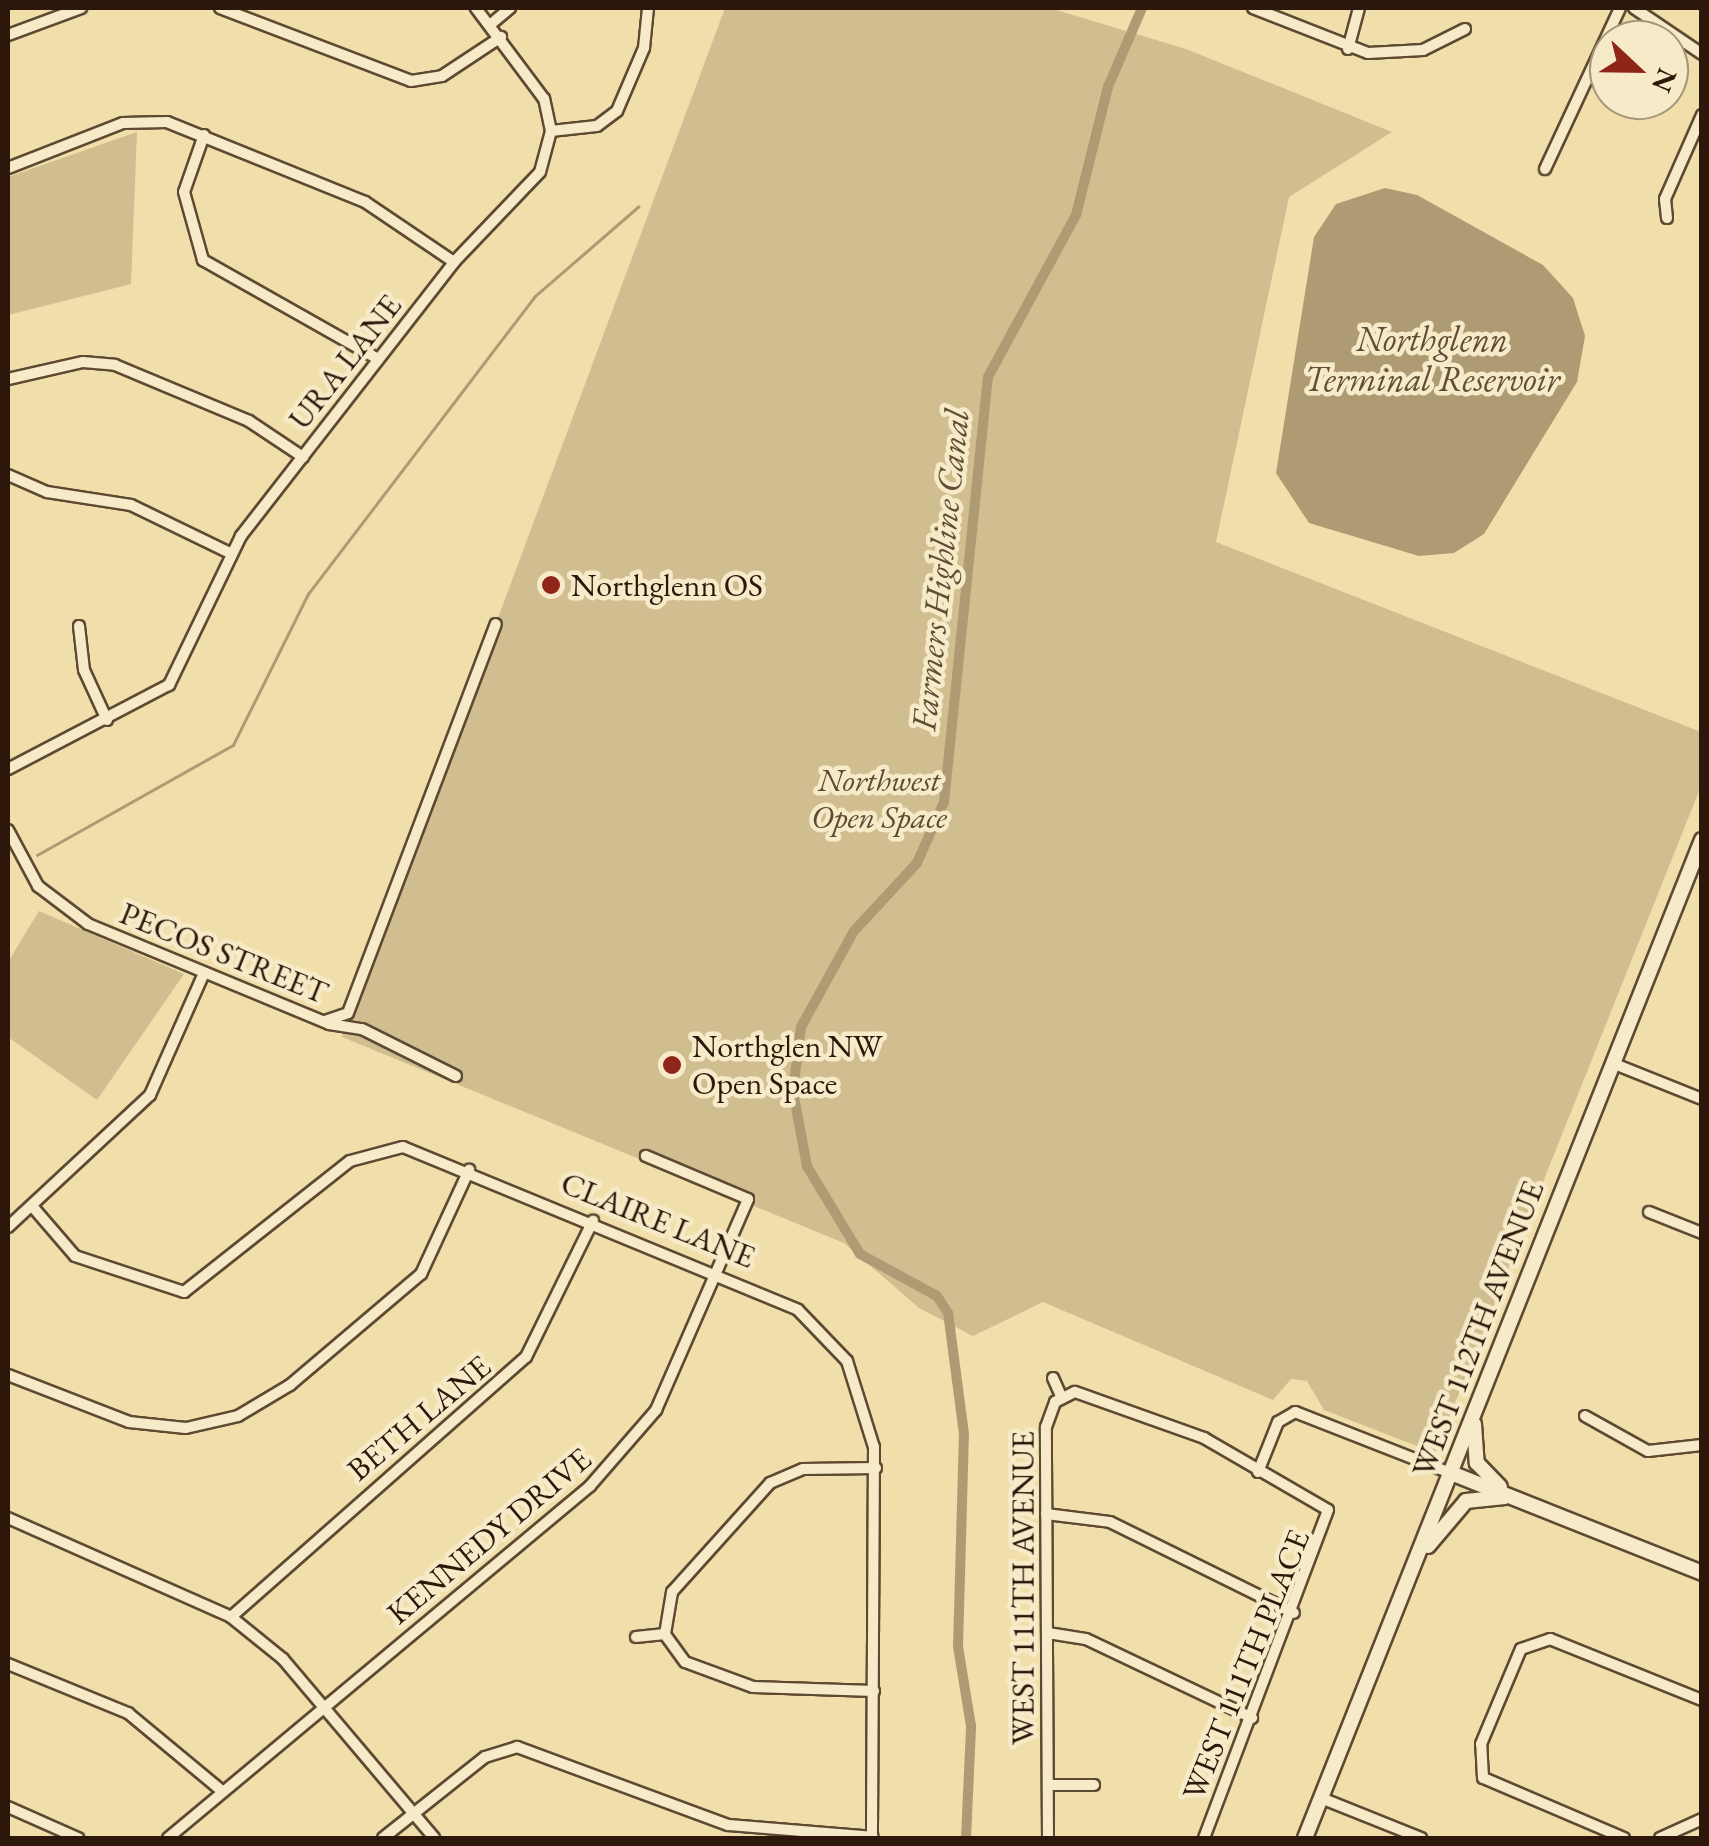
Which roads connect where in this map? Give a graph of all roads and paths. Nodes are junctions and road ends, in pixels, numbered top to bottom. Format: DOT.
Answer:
graph roads {
  1 [pos="82,8"];
  2 [pos="220,8"];
  3 [pos="476,8"];
  4 [pos="510,8"];
  5 [pos="648,8"];
  6 [pos="1253,8"];
  7 [pos="1359,8"];
  8 [pos="1620,8"];
  9 [pos="1634,8"];
  10 [pos="491,24"];
  11 [pos="1464,28"];
  12 [pos="8,36"];
  13 [pos="501,37"];
  14 [pos="1348,49"];
  15 [pos="1702,54"];
  16 [pos="1702,115"];
  17 [pos="551,131"];
  18 [pos="204,135"];
  19 [pos="8,168"];
  20 [pos="1545,169"];
  21 [pos="1667,218"];
  22 [pos="454,262"];
  23 [pos="378,358"];
  24 [pos="8,380"];
  25 [pos="303,456"];
  26 [pos="8,475"];
  27 [pos="230,553"];
  28 [pos="496,624"];
  29 [pos="78,626"];
  30 [pos="107,720"];
  31 [pos="8,769"];
  32 [pos="8,830"];
  33 [pos="1702,840"];
  34 [pos="204,972"];
  35 [pos="325,1021"];
  36 [pos="1612,1063"];
  37 [pos="456,1076"];
  38 [pos="1702,1099"];
  39 [pos="646,1156"];
  40 [pos="469,1170"];
  41 [pos="32,1206"];
  42 [pos="1649,1212"];
  43 [pos="593,1221"];
  44 [pos="8,1227"];
  45 [pos="1702,1233"];
  46 [pos="718,1271"];
  47 [pos="8,1375"];
  48 [pos="1053,1378"];
  49 [pos="1062,1396"];
  50 [pos="1474,1415"];
  51 [pos="1585,1416"];
  52 [pos="1702,1445"];
  53 [pos="876,1468"];
  54 [pos="1258,1472"];
  55 [pos="1452,1473"];
  56 [pos="1512,1497"];
  57 [pos="1046,1514"];
  58 [pos="8,1518"];
  59 [pos="1418,1559"];
  60 [pos="1702,1573"];
  61 [pos="1294,1613"];
  62 [pos="231,1618"];
  63 [pos="1048,1633"];
  64 [pos="666,1634"];
  65 [pos="636,1638"];
  66 [pos="8,1664"];
  67 [pos="874,1691"];
  68 [pos="1702,1700"];
  69 [pos="326,1708"];
  70 [pos="1252,1718"];
  71 [pos="1049,1784"];
  72 [pos="1094,1785"];
  73 [pos="222,1792"];
  74 [pos="1321,1798"];
  75 [pos="8,1807"];
  76 [pos="414,1813"];
  77 [pos="1702,1820"];
  78 [pos="1606,1835"];
  79 [pos="78,1838"];
  80 [pos="168,1838"];
  81 [pos="383,1838"];
  82 [pos="434,1838"];
  83 [pos="872,1838"];
  84 [pos="1048,1838"];
  85 [pos="1204,1838"];
  86 [pos="1305,1838"];
  87 [pos="1422,1838"];
  88 [pos="1624,1838"];
  89 [pos="1660,1838"];
  1 -- 12 [label="street"];
  2 -- 13 [label="street"];
  3 -- 10 [label="street"];
  4 -- 10 [label="street"];
  5 -- 17 [label="street"];
  6 -- 14 [label="street"];
  7 -- 14 [label="street"];
  8 -- 20 [label="street"];
  9 -- 15 [label="street"];
  10 -- 13 [label="street"];
  11 -- 14 [label="street"];
  13 -- 17 [label="street"];
  16 -- 21 [label="street"];
  17 -- 22 [label="street, URA LANE"];
  18 -- 19 [label="street"];
  18 -- 22 [label="street"];
  18 -- 23 [label="street"];
  22 -- 23 [label="street, URA LANE"];
  23 -- 25 [label="street, URA LANE"];
  24 -- 25 [label="street"];
  25 -- 27 [label="street, URA LANE"];
  26 -- 27 [label="street"];
  27 -- 30 [label="street, URA LANE"];
  28 -- 35 [label="street"];
  29 -- 30 [label="street"];
  30 -- 31 [label="street, URA LANE"];
  32 -- 34 [label="street, PECOS STREET"];
  33 -- 36 [label="main road, WEST 112TH AVENUE"];
  34 -- 35 [label="street, PECOS STREET"];
  34 -- 41 [label="street"];
  35 -- 37 [label="street, PECOS STREET"];
  36 -- 38 [label="street"];
  36 -- 50 [label="main road, WEST 112TH AVENUE"];
  39 -- 46 [label="street, KENNEDY DRIVE"];
  40 -- 41 [label="street, CLAIRE LANE"];
  40 -- 43 [label="street, CLAIRE LANE"];
  40 -- 47 [label="street"];
  41 -- 44 [label="street"];
  42 -- 45 [label="street"];
  43 -- 46 [label="street, CLAIRE LANE"];
  43 -- 62 [label="street, BETH LANE"];
  46 -- 53 [label="street, CLAIRE LANE"];
  46 -- 69 [label="street, KENNEDY DRIVE"];
  48 -- 49 [label="street"];
  49 -- 54 [label="street"];
  49 -- 57 [label="street, WEST 111TH AVENUE"];
  50 -- 55 [label="main road, WEST 112TH AVENUE"];
  50 -- 56 [label="main road"];
  51 -- 52 [label="street"];
  53 -- 64 [label="street"];
  53 -- 67 [label="street, CLAIRE LANE"];
  54 -- 55 [label="street"];
  54 -- 61 [label="street, WEST 111TH PLACE"];
  55 -- 56 [label="main road"];
  55 -- 59 [label="main road, WEST 112TH AVENUE"];
  56 -- 59 [label="main road"];
  56 -- 60 [label="main road"];
  57 -- 61 [label="street"];
  57 -- 63 [label="street, WEST 111TH AVENUE"];
  58 -- 62 [label="street"];
  59 -- 74 [label="main road, WEST 112TH AVENUE"];
  61 -- 70 [label="street, WEST 111TH PLACE"];
  62 -- 69 [label="street"];
  63 -- 70 [label="street"];
  63 -- 71 [label="street, WEST 111TH AVENUE"];
  64 -- 65 [label="street"];
  64 -- 67 [label="street"];
  66 -- 73 [label="street"];
  67 -- 83 [label="street, CLAIRE LANE"];
  68 -- 78 [label="street"];
  69 -- 73 [label="street, KENNEDY DRIVE"];
  69 -- 76 [label="street"];
  70 -- 85 [label="street, WEST 111TH PLACE"];
  71 -- 72 [label="street, WEST 111TH AVENUE"];
  71 -- 84 [label="street, WEST 111TH AVENUE"];
  73 -- 80 [label="street, KENNEDY DRIVE"];
  74 -- 86 [label="main road, WEST 112TH AVENUE"];
  74 -- 87 [label="street"];
  75 -- 79 [label="street"];
  76 -- 81 [label="street"];
  76 -- 82 [label="street"];
  76 -- 83 [label="street"];
  77 -- 89 [label="street"];
  78 -- 88 [label="street"];
}
